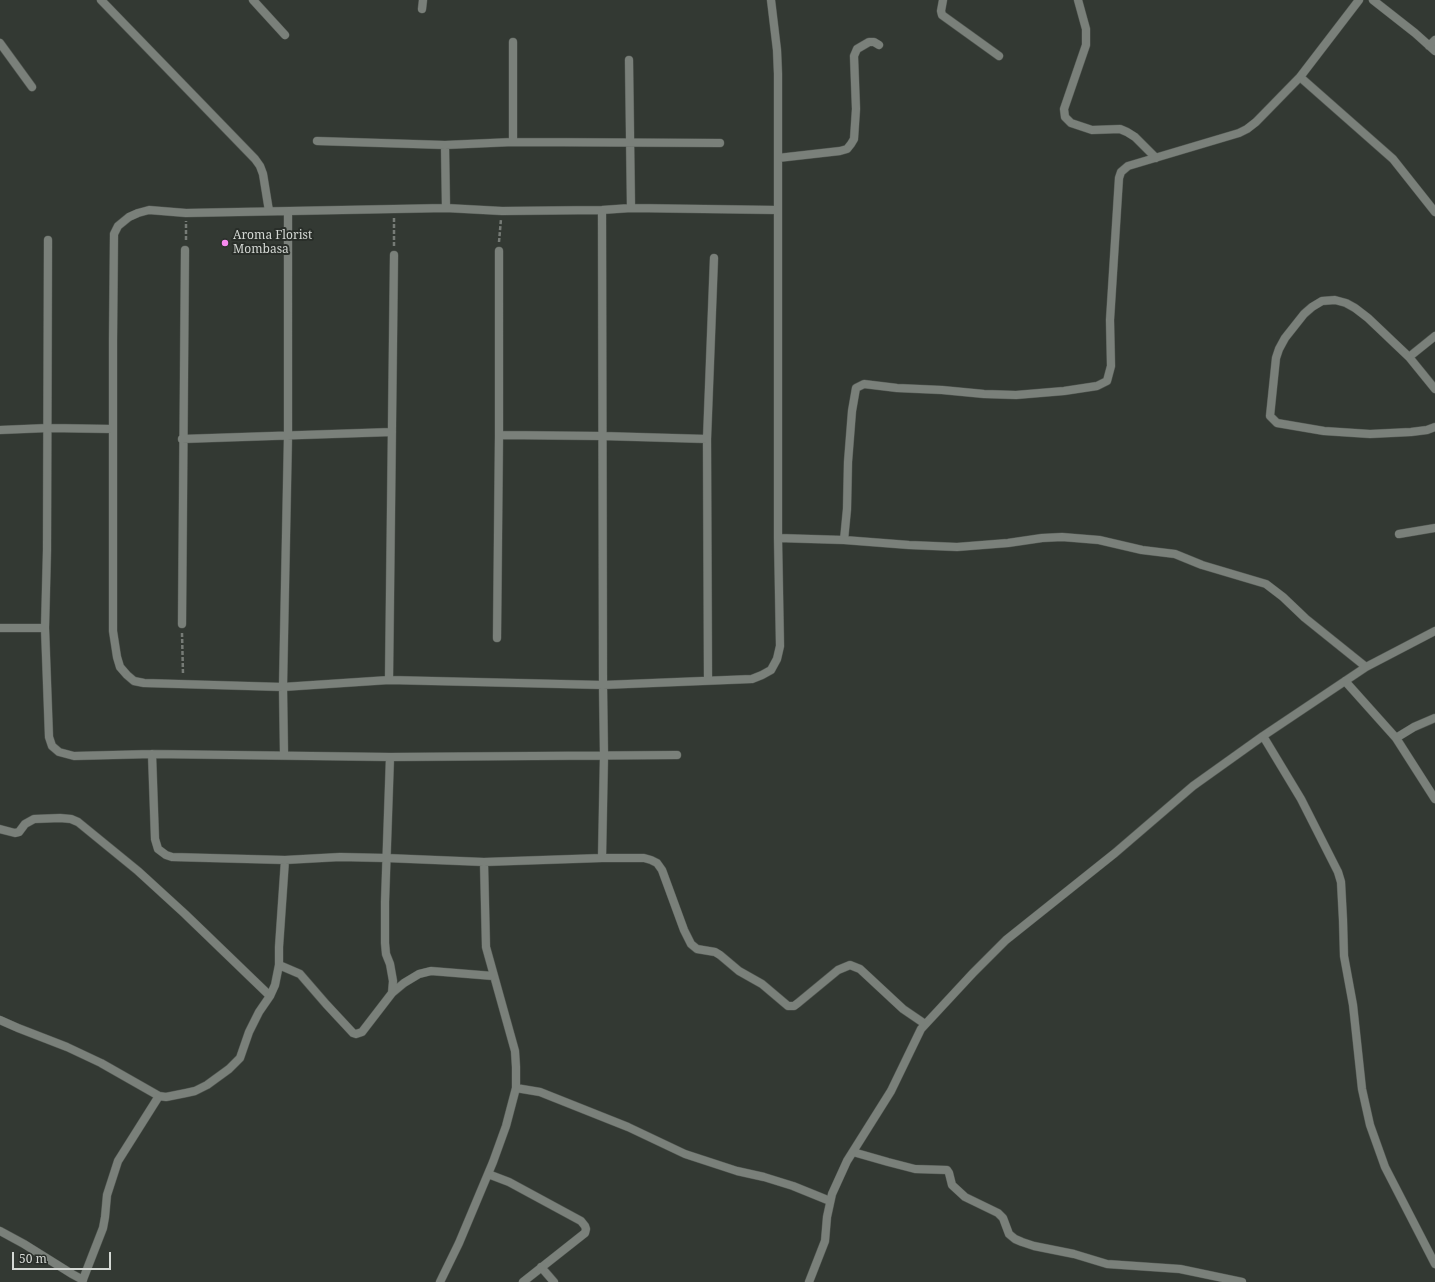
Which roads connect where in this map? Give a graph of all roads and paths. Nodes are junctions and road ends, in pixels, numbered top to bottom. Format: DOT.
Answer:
graph roads {
  1 [pos="101,0"];
  2 [pos="253,0"];
  3 [pos="423,0"];
  4 [pos="771,0"];
  5 [pos="943,0"];
  6 [pos="1078,0"];
  7 [pos="1359,0"];
  8 [pos="1373,0"];
  9 [pos="422,9"];
  10 [pos="285,35"];
  11 [pos="1435,40"];
  12 [pos="513,42"];
  13 [pos="0,43"];
  14 [pos="879,45"];
  15 [pos="1432,49"];
  16 [pos="999,56"];
  17 [pos="629,60"];
  18 [pos="1300,77"];
  19 [pos="32,87"];
  20 [pos="317,141"];
  21 [pos="513,142"];
  22 [pos="630,142"];
  23 [pos="720,143"];
  24 [pos="446,145"];
  25 [pos="778,158"];
  26 [pos="1156,158"];
  27 [pos="446,208"];
  28 [pos="631,208"];
  29 [pos="394,209"];
  30 [pos="602,210"];
  31 [pos="777,210"];
  32 [pos="269,211"];
  33 [pos="502,211"];
  34 [pos="288,212"];
  35 [pos="1435,212"];
  36 [pos="186,213"];
  37 [pos="48,240"];
  38 [pos="185,250"];
  39 [pos="499,251"];
  40 [pos="394,255"];
  41 [pos="714,258"];
  42 [pos="1435,336"];
  43 [pos="1409,356"];
  44 [pos="1435,389"];
  45 [pos="1435,426"];
  46 [pos="48,428"];
  47 [pos="113,429"];
  48 [pos="0,430"];
  49 [pos="392,432"];
  50 [pos="288,436"];
  51 [pos="499,436"];
  52 [pos="602,436"];
  53 [pos="182,439"];
  54 [pos="708,439"];
  55 [pos="1435,528"];
  56 [pos="1399,534"];
  57 [pos="778,538"];
  58 [pos="844,540"];
  59 [pos="182,624"];
  60 [pos="0,628"];
  61 [pos="45,628"];
  62 [pos="1435,632"];
  63 [pos="497,638"];
  64 [pos="1366,667"];
  65 [pos="389,680"];
  66 [pos="708,680"];
  67 [pos="1345,682"];
  68 [pos="183,685"];
  69 [pos="603,685"];
  70 [pos="284,687"];
  71 [pos="1435,718"];
  72 [pos="1263,736"];
  73 [pos="1396,738"];
  74 [pos="152,754"];
  75 [pos="284,754"];
  76 [pos="677,754"];
  77 [pos="604,755"];
  78 [pos="390,757"];
  79 [pos="1435,799"];
  80 [pos="0,829"];
  81 [pos="386,858"];
  82 [pos="602,858"];
  83 [pos="284,860"];
  84 [pos="484,862"];
  85 [pos="279,965"];
  86 [pos="493,976"];
  87 [pos="392,993"];
  88 [pos="270,996"];
  89 [pos="0,1020"];
  90 [pos="925,1024"];
  91 [pos="516,1088"];
  92 [pos="160,1096"];
  93 [pos="853,1152"];
  94 [pos="488,1174"];
  95 [pos="830,1201"];
  96 [pos="0,1232"];
  97 [pos="1435,1264"];
  98 [pos="541,1267"];
  99 [pos="82,1281"];
  100 [pos="440,1282"];
  101 [pos="523,1282"];
  102 [pos="554,1282"];
  103 [pos="809,1282"];
  104 [pos="1242,1282"];
  1 -- 32 [label="street"];
  2 -- 10 [label="street"];
  3 -- 9 [label="street"];
  4 -- 25 [label="street"];
  5 -- 16 [label="street"];
  6 -- 26 [label="street"];
  7 -- 18 [label="street"];
  8 -- 15 [label="street"];
  11 -- 15 [label="street"];
  12 -- 21 [label="street"];
  13 -- 19 [label="street"];
  14 -- 25 [label="street"];
  17 -- 22 [label="street"];
  18 -- 26 [label="street"];
  18 -- 35 [label="street"];
  20 -- 24 [label="street"];
  21 -- 22 [label="street"];
  21 -- 24 [label="street"];
  22 -- 23 [label="street"];
  22 -- 28 [label="street"];
  24 -- 27 [label="street"];
  25 -- 31 [label="street"];
  26 -- 58 [label="street"];
  27 -- 29 [label="street"];
  27 -- 33 [label="street"];
  28 -- 30 [label="street"];
  28 -- 31 [label="street"];
  29 -- 34 [label="street"];
  29 -- 40 [label="path"];
  30 -- 33 [label="street"];
  30 -- 52 [label="street"];
  31 -- 57 [label="street"];
  32 -- 34 [label="street"];
  32 -- 36 [label="street"];
  33 -- 39 [label="path"];
  34 -- 50 [label="street"];
  36 -- 38 [label="path"];
  36 -- 47 [label="street"];
  37 -- 46 [label="street"];
  38 -- 53 [label="street"];
  39 -- 51 [label="street"];
  40 -- 49 [label="street"];
  41 -- 54 [label="street"];
  42 -- 43 [label="street"];
  43 -- 44 [label="street"];
  43 -- 45 [label="street"];
  46 -- 47 [label="street"];
  46 -- 48 [label="street"];
  46 -- 61 [label="street"];
  47 -- 68 [label="street"];
  49 -- 50 [label="street"];
  49 -- 65 [label="street"];
  50 -- 53 [label="street"];
  50 -- 70 [label="street"];
  51 -- 52 [label="street"];
  51 -- 63 [label="street"];
  52 -- 54 [label="street"];
  52 -- 69 [label="street"];
  53 -- 59 [label="street"];
  54 -- 66 [label="street"];
  55 -- 56 [label="street"];
  57 -- 58 [label="street"];
  57 -- 66 [label="street"];
  58 -- 64 [label="street"];
  59 -- 68 [label="path"];
  60 -- 61 [label="street"];
  61 -- 74 [label="street"];
  62 -- 64 [label="street"];
  64 -- 67 [label="street"];
  65 -- 69 [label="street"];
  65 -- 70 [label="street"];
  66 -- 69 [label="street"];
  67 -- 72 [label="street"];
  67 -- 73 [label="street"];
  68 -- 70 [label="street"];
  69 -- 77 [label="street"];
  70 -- 75 [label="street"];
  71 -- 73 [label="street"];
  72 -- 90 [label="street"];
  72 -- 97 [label="street"];
  73 -- 79 [label="street"];
  74 -- 75 [label="street"];
  74 -- 83 [label="street"];
  75 -- 78 [label="street"];
  76 -- 77 [label="street"];
  77 -- 78 [label="street"];
  77 -- 82 [label="street"];
  78 -- 81 [label="street"];
  80 -- 88 [label="street"];
  81 -- 83 [label="street"];
  81 -- 84 [label="street"];
  81 -- 87 [label="street"];
  82 -- 84 [label="street"];
  82 -- 90 [label="street"];
  83 -- 85 [label="street"];
  84 -- 86 [label="street"];
  85 -- 87 [label="street"];
  85 -- 88 [label="street"];
  86 -- 87 [label="street"];
  86 -- 91 [label="street"];
  88 -- 92 [label="street"];
  89 -- 92 [label="street"];
  90 -- 93 [label="street"];
  91 -- 94 [label="street"];
  91 -- 95 [label="street"];
  92 -- 99 [label="street"];
  93 -- 95 [label="street"];
  93 -- 104 [label="street"];
  94 -- 98 [label="street"];
  94 -- 100 [label="street"];
  95 -- 103 [label="street"];
  96 -- 99 [label="street"];
  98 -- 101 [label="street"];
  98 -- 102 [label="street"];
}
